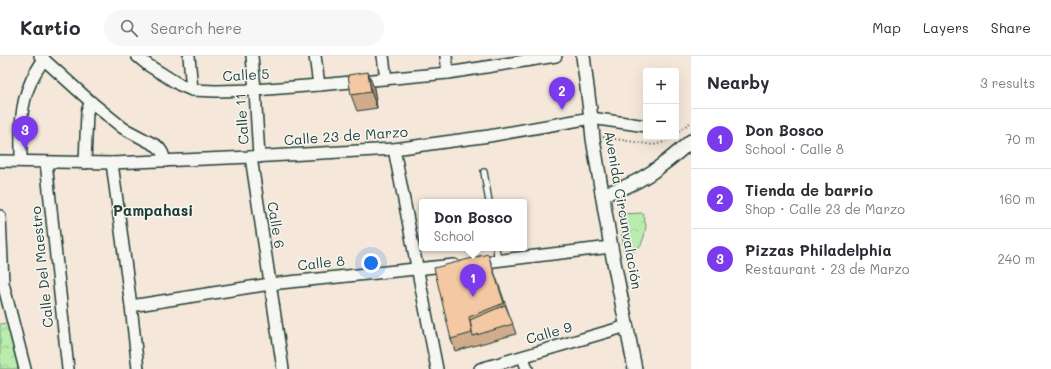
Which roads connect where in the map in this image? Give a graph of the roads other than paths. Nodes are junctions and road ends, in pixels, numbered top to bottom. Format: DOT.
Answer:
graph roads {
  1 [pos="137,56"];
  2 [pos="189,56"];
  3 [pos="252,56"];
  4 [pos="315,56"];
  5 [pos="383,56"];
  6 [pos="446,56"];
  7 [pos="556,56"];
  8 [pos="583,56"];
  9 [pos="42,58"];
  10 [pos="514,60"];
  11 [pos="448,73"];
  12 [pos="386,79"];
  13 [pos="319,85"];
  14 [pos="192,90"];
  15 [pos="256,90"];
  16 [pos="91,102"];
  17 [pos="591,118"];
  18 [pos="643,126"];
  19 [pos="691,141"];
  20 [pos="394,149"];
  21 [pos="255,157"];
  22 [pos="165,160"];
  23 [pos="0,161"];
  24 [pos="21,161"];
  25 [pos="46,162"];
  26 [pos="85,163"];
  27 [pos="112,163"];
  28 [pos="484,172"];
  29 [pos="602,194"];
  30 [pos="488,199"];
  31 [pos="0,216"];
  32 [pos="611,247"];
  33 [pos="496,251"];
  34 [pos="498,261"];
  35 [pos="417,269"];
  36 [pos="2,283"];
  37 [pos="270,284"];
  38 [pos="131,306"];
  39 [pos="627,326"];
  40 [pos="523,357"];
  41 [pos="25,369"];
  42 [pos="68,369"];
  43 [pos="138,369"];
  44 [pos="283,369"];
  45 [pos="437,369"];
  46 [pos="480,369"];
  47 [pos="527,369"];
  48 [pos="635,369"];
  1 -- 14 [label="street, Calle 5"];
  2 -- 14 [label="street"];
  3 -- 15 [label="street, Calle 11"];
  4 -- 13 [label="street"];
  5 -- 12 [label="street"];
  6 -- 11 [label="street"];
  7 -- 10 [label="street, Calle 5"];
  8 -- 17 [label="street, Avenida Circunvalación"];
  9 -- 16 [label="street"];
  9 -- 24 [label="street"];
  10 -- 11 [label="street, Calle 5"];
  11 -- 12 [label="street, Calle 5"];
  12 -- 13 [label="street, Calle 5"];
  13 -- 15 [label="street, Calle 5"];
  14 -- 15 [label="street, Calle 5"];
  15 -- 21 [label="street, Calle 11"];
  16 -- 22 [label="street"];
  16 -- 26 [label="street"];
  17 -- 18 [label="street, Calle 23 de Marzo"];
  17 -- 20 [label="street, Calle 23 de Marzo"];
  17 -- 29 [label="street, Avenida Circunvalación"];
  19 -- 29 [label="street"];
  20 -- 21 [label="street, Calle 23 de Marzo"];
  20 -- 35 [label="street"];
  21 -- 22 [label="street, Calle 23 de Marzo"];
  21 -- 37 [label="street, Calle 6"];
  22 -- 27 [label="street, Calle 23 de Marzo"];
  23 -- 24 [label="street, Calle 23 de Marzo"];
  24 -- 25 [label="street, Calle 23 de Marzo"];
  25 -- 26 [label="street, Calle 23 de Marzo"];
  25 -- 42 [label="street, Calle Del Maestro"];
  26 -- 27 [label="street, Calle 23 de Marzo"];
  27 -- 38 [label="street"];
  28 -- 30 [label="lane"];
  29 -- 32 [label="street, Avenida Circunvalación"];
  31 -- 36 [label="street"];
  32 -- 34 [label="street, Calle 8"];
  32 -- 39 [label="street, Avenida Circunvalación"];
  33 -- 34 [label="lane"];
  34 -- 35 [label="street, Calle 8"];
  35 -- 37 [label="street, Calle 8"];
  35 -- 45 [label="street"];
  36 -- 41 [label="street"];
  37 -- 38 [label="street, Calle 8"];
  37 -- 44 [label="street, Calle 6"];
  38 -- 43 [label="street"];
  39 -- 40 [label="street, Calle 9"];
  39 -- 48 [label="street, Avenida Circunvalación"];
  40 -- 46 [label="street, Calle 9"];
  40 -- 47 [label="street"];
}
